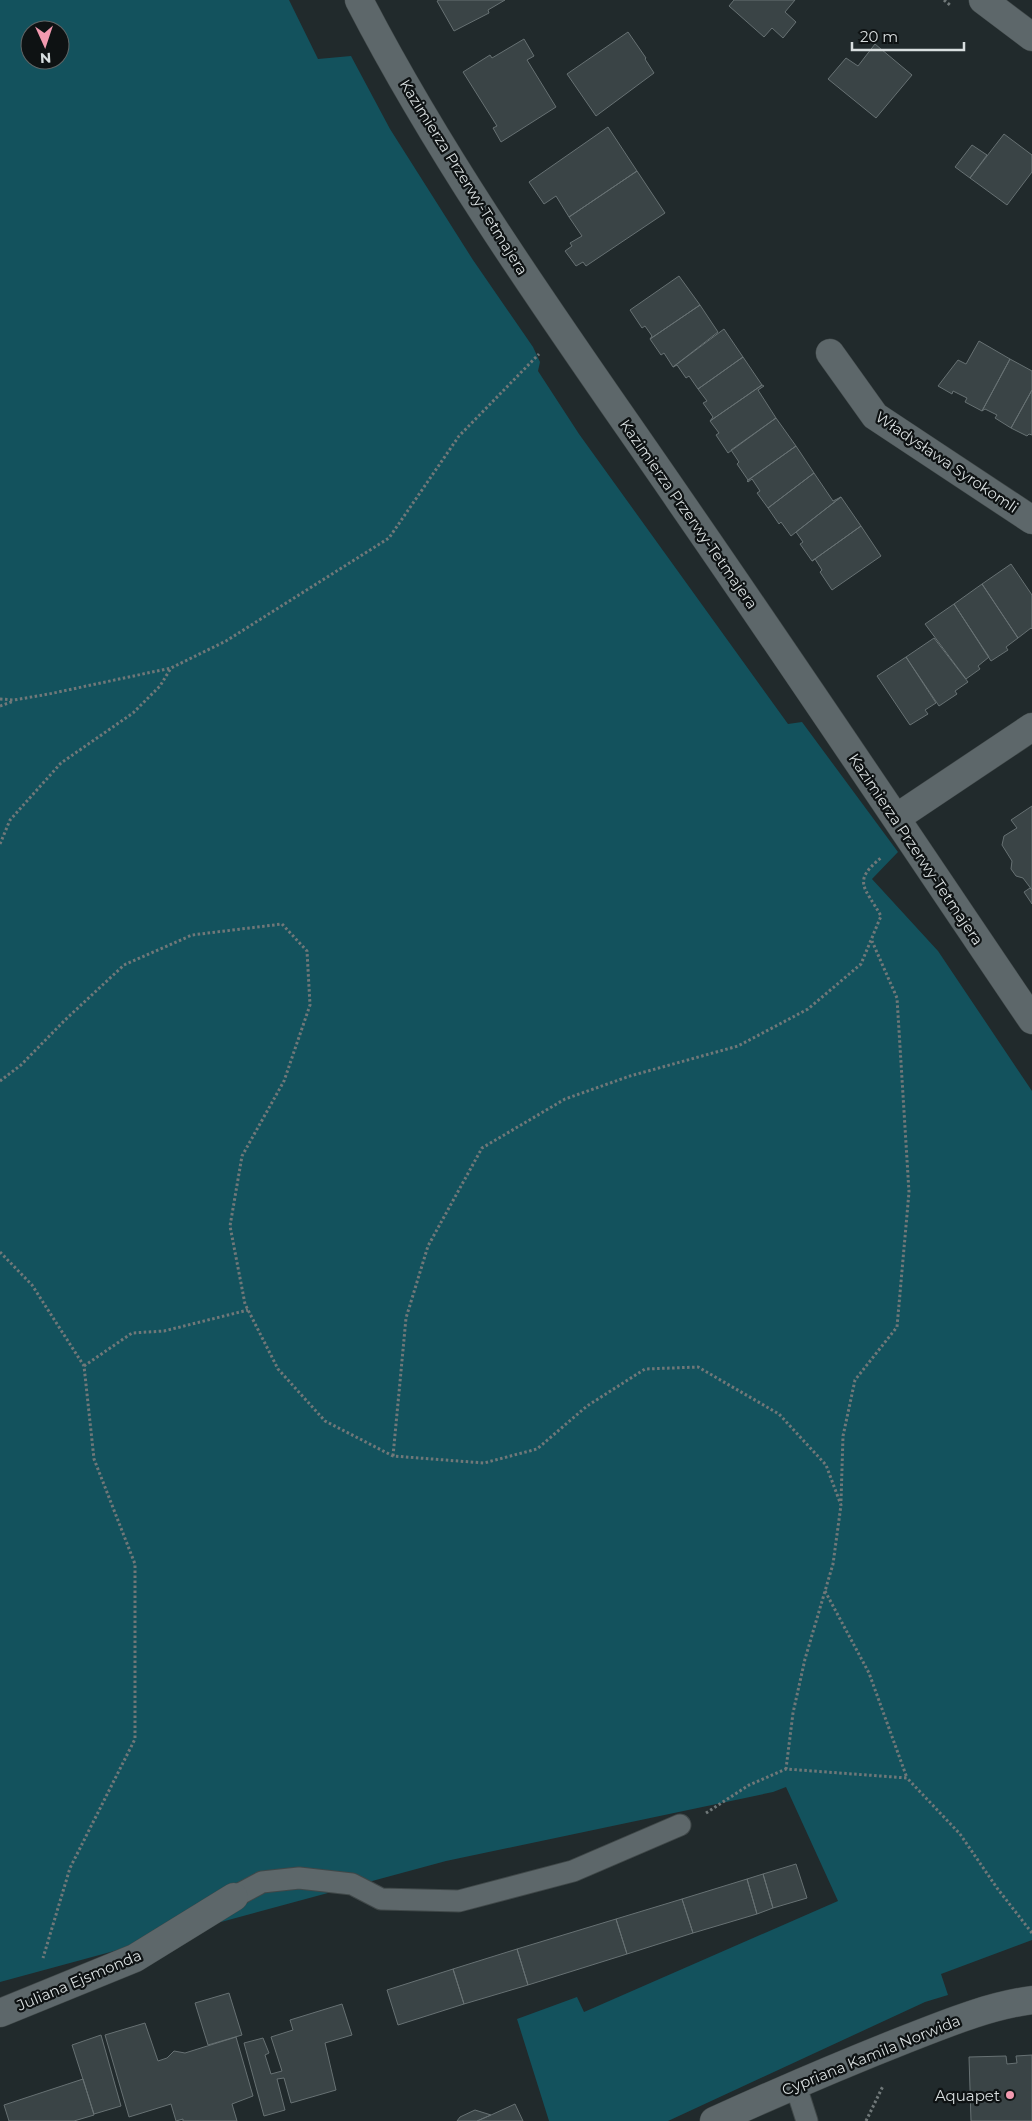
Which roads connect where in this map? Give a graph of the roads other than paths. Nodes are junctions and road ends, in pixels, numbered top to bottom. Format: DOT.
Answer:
graph roads {
  1 [pos="359,0"];
  2 [pos="983,0"];
  3 [pos="1032,37"];
  4 [pos="830,353"];
  5 [pos="1032,520"];
  6 [pos="1032,726"];
  7 [pos="896,818"];
  8 [pos="1032,1020"];
  9 [pos="680,1825"];
  10 [pos="234,1898"];
  11 [pos="1032,2000"];
  12 [pos="0,2013"];
  13 [pos="793,2086"];
  14 [pos="714,2121"];
  15 [pos="808,2121"];
  1 -- 7 [label="street, Kazimierza Przerwy-Tetmajera"];
  2 -- 3 [label="street"];
  4 -- 5 [label="street, Władysława Syrokomli"];
  6 -- 7 [label="street"];
  7 -- 8 [label="street, Kazimierza Przerwy-Tetmajera"];
  9 -- 10 [label="lane"];
  10 -- 12 [label="street, Juliana Ejsmonda"];
  11 -- 13 [label="street, Cypriana Kamila Norwida"];
  13 -- 14 [label="street, Cypriana Kamila Norwida"];
  13 -- 15 [label="lane"];
}
